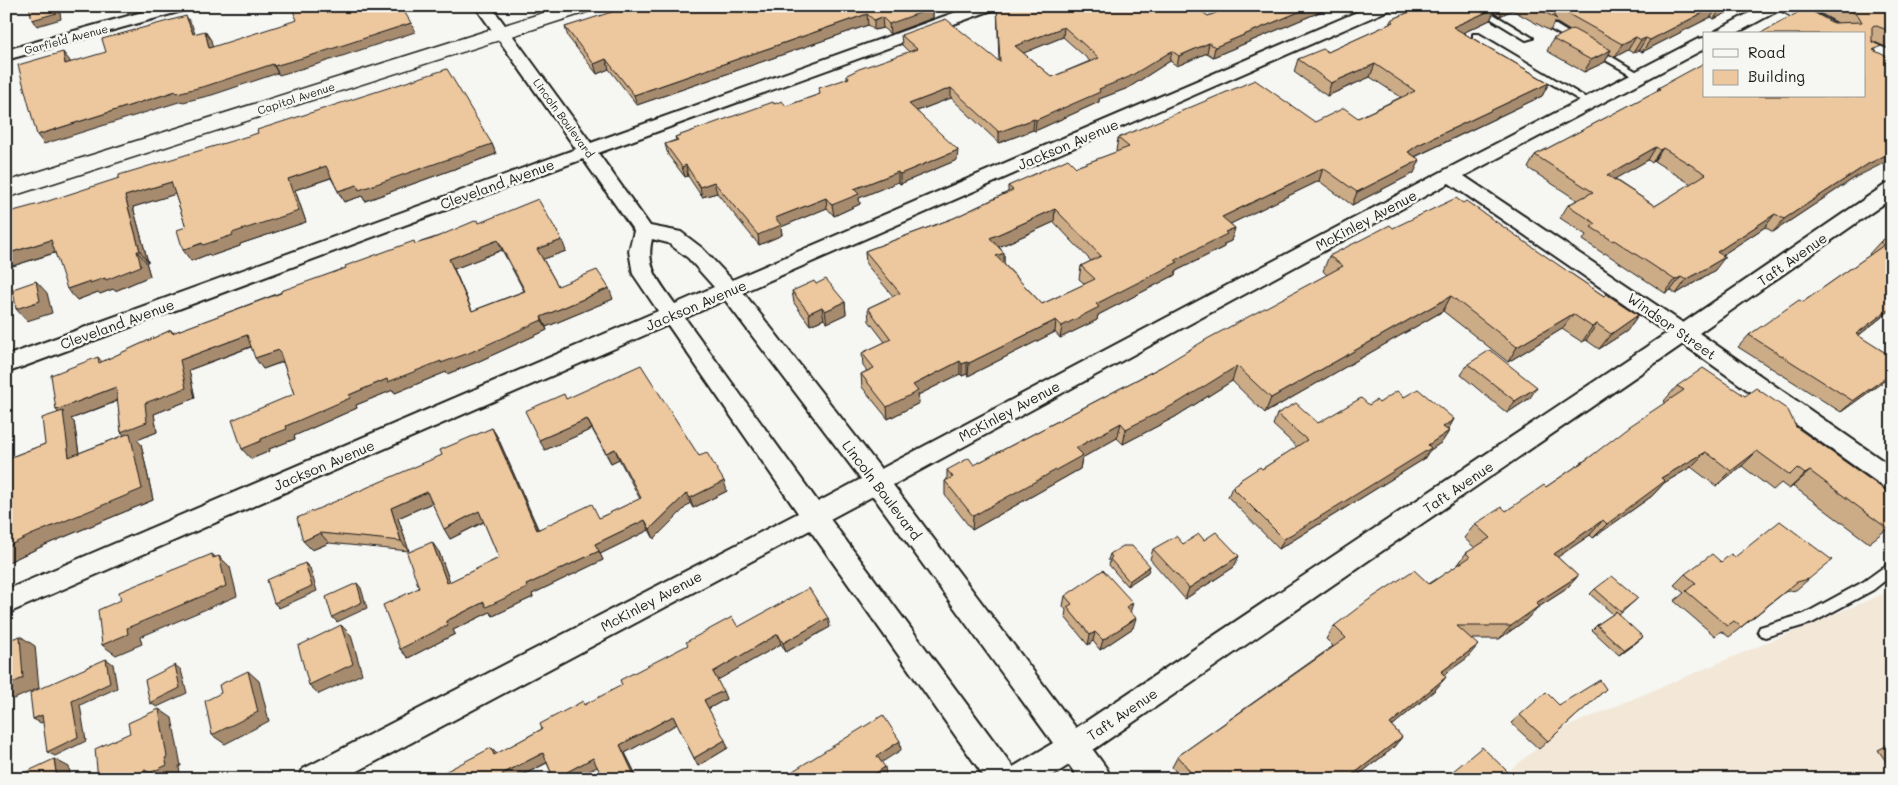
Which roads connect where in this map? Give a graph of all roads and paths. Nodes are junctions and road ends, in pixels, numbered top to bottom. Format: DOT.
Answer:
graph roads {
  1 [pos="183,6"];
  2 [pos="483,6"];
  3 [pos="586,6"];
  4 [pos="989,6"];
  5 [pos="1385,6"];
  6 [pos="1474,6"];
  7 [pos="1775,6"];
  8 [pos="1786,6"];
  9 [pos="1553,27"];
  10 [pos="503,32"];
  11 [pos="1726,32"];
  12 [pos="1837,32"];
  13 [pos="1476,36"];
  14 [pos="1529,38"];
  15 [pos="1703,44"];
  16 [pos="1866,47"];
  17 [pos="6,55"];
  18 [pos="1892,59"];
  19 [pos="1640,76"];
  20 [pos="1589,102"];
  21 [pos="588,151"];
  22 [pos="1450,174"];
  23 [pos="1892,189"];
  24 [pos="6,190"];
  25 [pos="644,230"];
  26 [pos="730,291"];
  27 [pos="672,316"];
  28 [pos="1684,334"];
  29 [pos="6,364"];
  30 [pos="1892,480"];
  31 [pos="876,482"];
  32 [pos="814,516"];
  33 [pos="1892,567"];
  34 [pos="6,602"];
  35 [pos="1765,631"];
  36 [pos="1073,747"];
  37 [pos="313,779"];
  38 [pos="1004,779"];
  39 [pos="1020,779"];
  40 [pos="1097,779"];
  1 -- 17 [label="street, Garfield Avenue"];
  2 -- 10 [label="street, Lincoln Boulevard"];
  3 -- 10 [label="main road, Capitol Avenue"];
  4 -- 21 [label="street, Cleveland Avenue"];
  5 -- 26 [label="street, Jackson Avenue"];
  6 -- 14 [label="lane"];
  7 -- 11 [label="street"];
  8 -- 12 [label="main road"];
  9 -- 19 [label="lane"];
  10 -- 21 [label="street, Lincoln Boulevard"];
  10 -- 24 [label="main road, Capitol Avenue"];
  13 -- 20 [label="lane"];
  15 -- 19 [label="street, McKinley Avenue"];
  16 -- 18 [label="main road"];
  19 -- 20 [label="street, McKinley Avenue"];
  20 -- 22 [label="street, McKinley Avenue"];
  21 -- 25 [label="street, Lincoln Boulevard"];
  21 -- 29 [label="street, Cleveland Avenue"];
  22 -- 28 [label="street, Windsor Street"];
  22 -- 31 [label="street, McKinley Avenue"];
  23 -- 28 [label="street, Taft Avenue"];
  25 -- 26 [label="street, Lincoln Boulevard"];
  25 -- 27 [label="street"];
  26 -- 27 [label="street, Jackson Avenue"];
  26 -- 31 [label="street, Lincoln Boulevard"];
  27 -- 32 [label="street"];
  27 -- 34 [label="street, Jackson Avenue"];
  28 -- 30 [label="street, Windsor Street"];
  28 -- 36 [label="street, Taft Avenue"];
  31 -- 32 [label="street, McKinley Avenue"];
  31 -- 36 [label="street, Lincoln Boulevard"];
  32 -- 37 [label="street, McKinley Avenue"];
  32 -- 38 [label="street"];
  33 -- 35 [label="lane"];
  36 -- 39 [label="street, Taft Avenue"];
  36 -- 40 [label="street, Lincoln Boulevard"];
}
